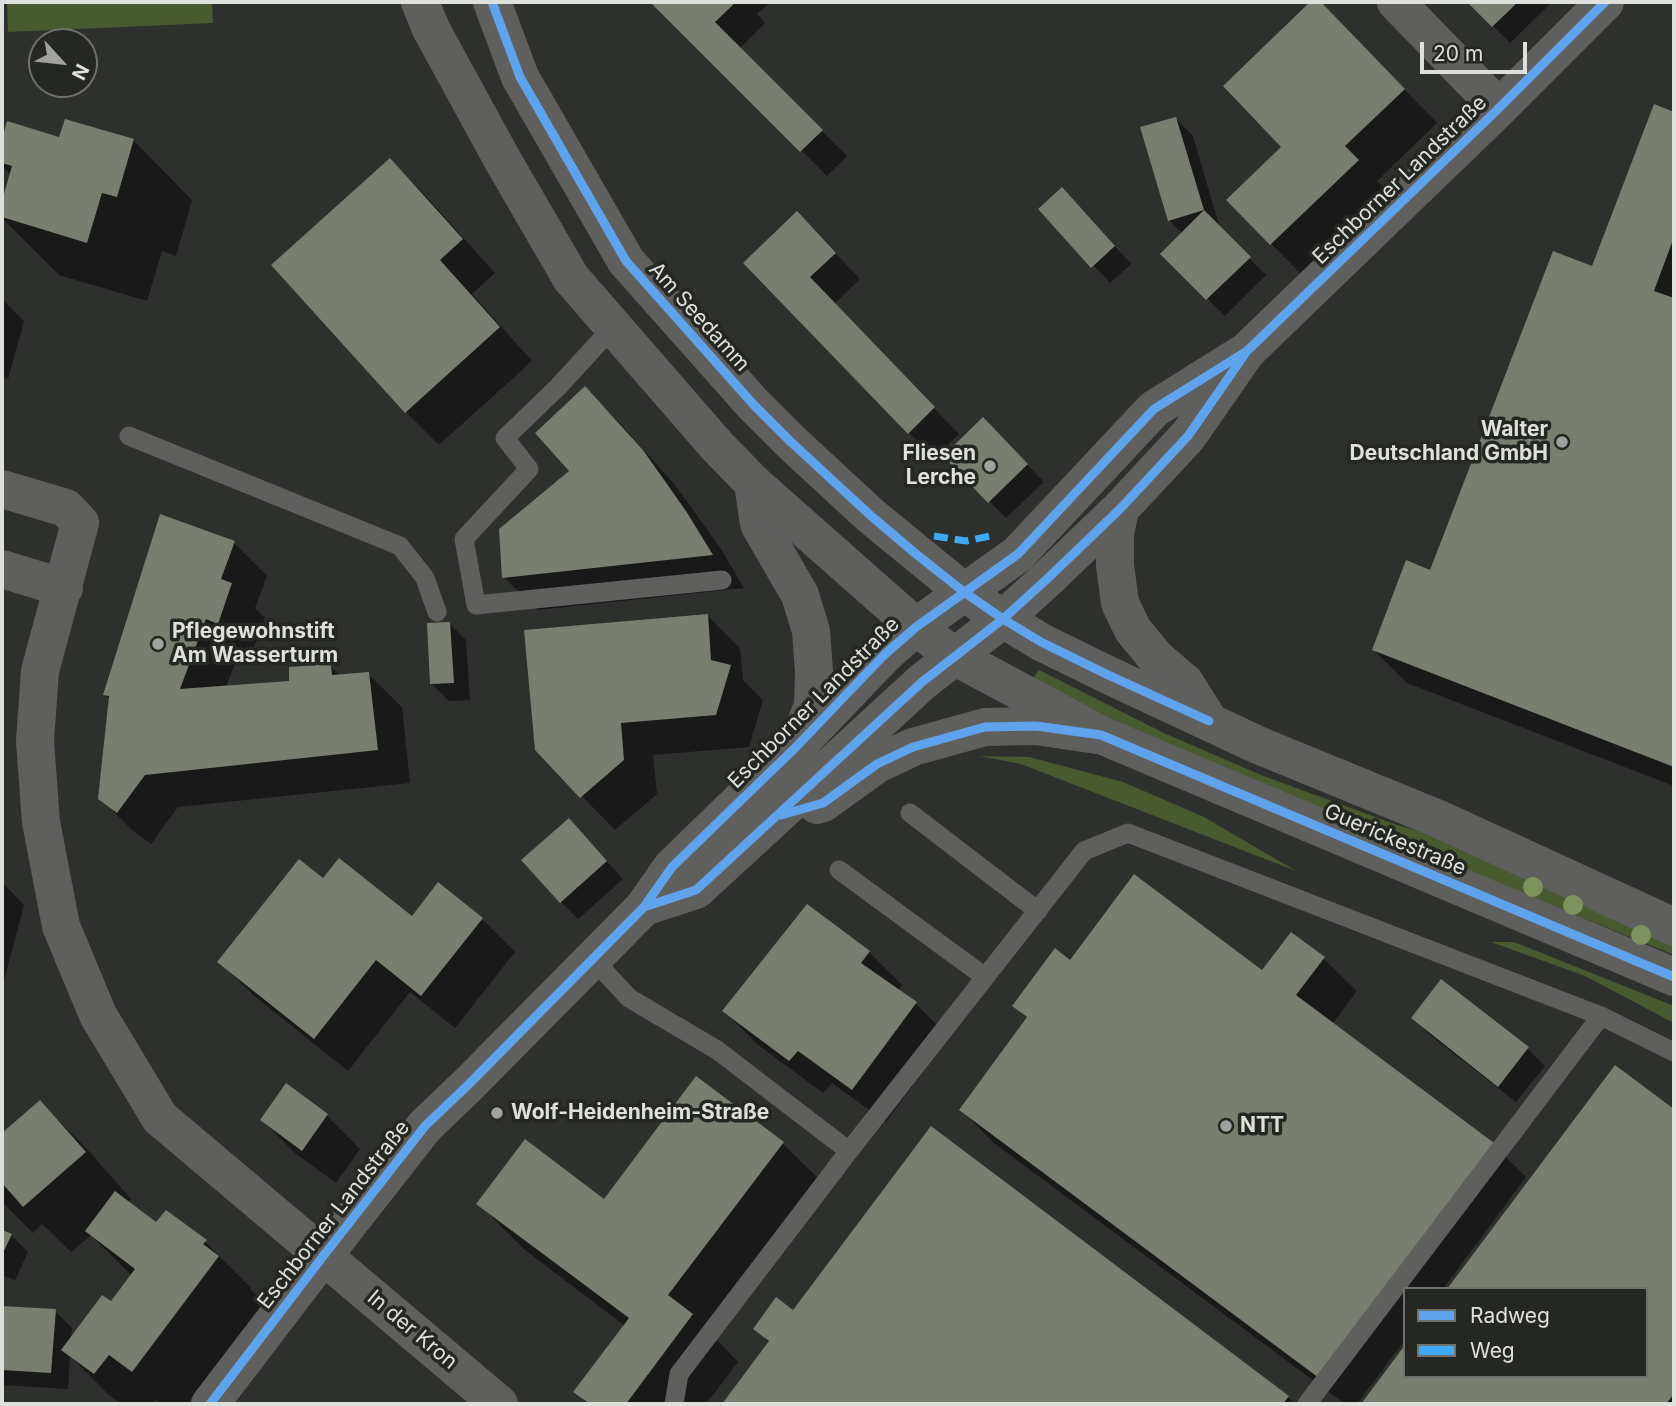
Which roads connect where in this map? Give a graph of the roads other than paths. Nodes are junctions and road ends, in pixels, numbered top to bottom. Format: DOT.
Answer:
graph roads {
  1 [pos="420,2"];
  2 [pos="492,2"];
  3 [pos="1396,2"];
  4 [pos="1605,2"];
  5 [pos="1499,108"];
  6 [pos="613,327"];
  7 [pos="1247,351"];
  8 [pos="130,436"];
  9 [pos="753,483"];
  10 [pos="2,489"];
  11 [pos="1120,509"];
  12 [pos="2,569"];
  13 [pos="722,580"];
  14 [pos="64,588"];
  15 [pos="964,592"];
  16 [pos="437,612"];
  17 [pos="1003,619"];
  18 [pos="916,627"];
  19 [pos="954,656"];
  20 [pos="1209,721"];
  21 [pos="1101,735"];
  22 [pos="796,747"];
  23 [pos="910,813"];
  24 [pos="778,816"];
  25 [pos="839,870"];
  26 [pos="644,907"];
  27 [pos="1038,911"];
  28 [pos="1674,928"];
  29 [pos="592,958"];
  30 [pos="985,977"];
  31 [pos="1674,977"];
  32 [pos="1601,1016"];
  33 [pos="1674,1052"];
  34 [pos="849,1150"];
  35 [pos="324,1255"];
  36 [pos="210,1404"];
  37 [pos="499,1404"];
  38 [pos="674,1404"];
  39 [pos="1307,1404"];
  1 -- 6 [label="street"];
  2 -- 15 [label="street, Am Seedamm"];
  3 -- 5 [label="street"];
  4 -- 5 [label="street, Eschborner Landstraße"];
  5 -- 7 [label="street, Eschborner Landstraße"];
  6 -- 9 [label="street"];
  6 -- 13 [label="lane"];
  7 -- 11 [label="street, Eschborner Landstraße"];
  7 -- 15 [label="street, Eschborner Landstraße"];
  8 -- 16 [label="lane"];
  9 -- 18 [label="street"];
  9 -- 22 [label="street, Eschborner Landstraße"];
  10 -- 14 [label="street"];
  11 -- 17 [label="street, Eschborner Landstraße"];
  11 -- 20 [label="street"];
  12 -- 14 [label="street"];
  14 -- 35 [label="street"];
  15 -- 17 [label="street, Guerickestraße"];
  15 -- 18 [label="street, Eschborner Landstraße"];
  17 -- 19 [label="street, Eschborner Landstraße"];
  17 -- 20 [label="street, Guerickestraße"];
  18 -- 19 [label="street, Guerickestraße"];
  18 -- 22 [label="street, Eschborner Landstraße"];
  19 -- 21 [label="street, Guerickestraße"];
  19 -- 24 [label="street, Eschborner Landstraße"];
  20 -- 28 [label="street, Guerickestraße"];
  21 -- 24 [label="street, Eschborner Landstraße"];
  21 -- 31 [label="street, Guerickestraße"];
  22 -- 26 [label="street, Eschborner Landstraße"];
  23 -- 27 [label="lane"];
  24 -- 26 [label="street, Eschborner Landstraße"];
  25 -- 30 [label="lane"];
  26 -- 29 [label="street, Eschborner Landstraße"];
  27 -- 30 [label="lane"];
  27 -- 32 [label="lane"];
  29 -- 34 [label="lane"];
  29 -- 35 [label="street, Eschborner Landstraße"];
  30 -- 34 [label="lane"];
  32 -- 33 [label="lane"];
  32 -- 39 [label="lane"];
  34 -- 38 [label="lane"];
  35 -- 36 [label="street, Eschborner Landstraße"];
  35 -- 37 [label="street, In der Kron"];
}
